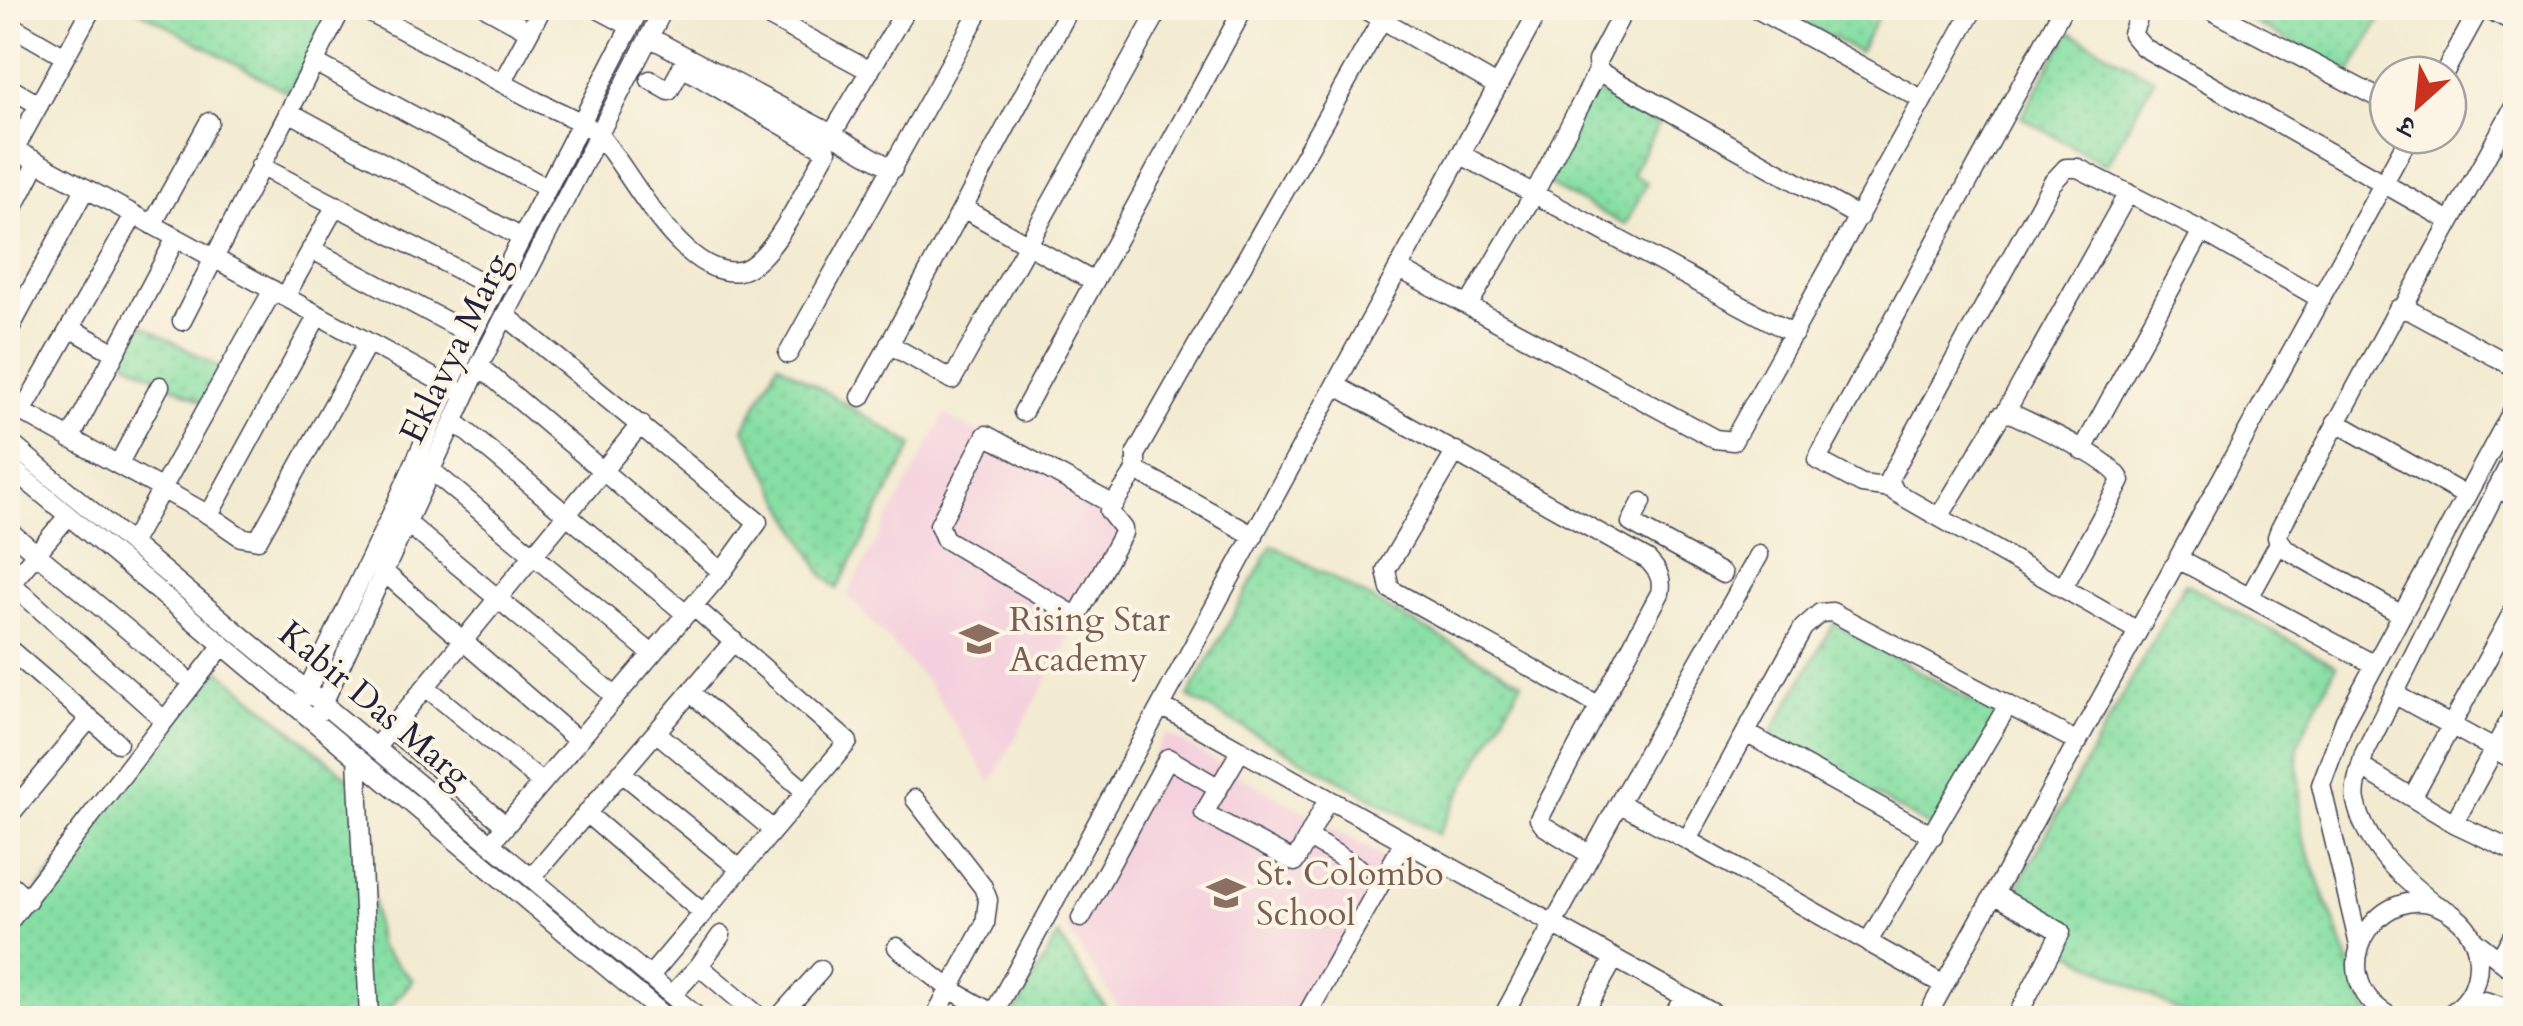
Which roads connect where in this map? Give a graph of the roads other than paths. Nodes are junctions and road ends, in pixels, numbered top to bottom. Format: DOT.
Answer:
graph roads {
  1 [pos="92,8"];
  2 [pos="342,8"];
  3 [pos="360,8"];
  4 [pos="487,8"];
  5 [pos="542,8"];
  6 [pos="596,8"];
  7 [pos="640,8"];
  8 [pos="664,8"];
  9 [pos="753,8"];
  10 [pos="906,8"];
  11 [pos="981,8"];
  12 [pos="1070,8"];
  13 [pos="1160,8"];
  14 [pos="1244,8"];
  15 [pos="1362,8"];
  16 [pos="1540,8"];
  17 [pos="1626,8"];
  18 [pos="1754,8"];
  19 [pos="1974,8"];
  20 [pos="2063,8"];
  21 [pos="2142,8"];
  22 [pos="2207,8"];
  23 [pos="2483,8"];
  24 [pos="1382,20"];
  25 [pos="2516,23"];
  26 [pos="8,24"];
  27 [pos="630,26"];
  28 [pos="529,30"];
  29 [pos="649,37"];
  30 [pos="2455,55"];
  31 [pos="65,57"];
  32 [pos="314,62"];
  33 [pos="870,71"];
  34 [pos="1598,72"];
  35 [pos="650,80"];
  36 [pos="502,83"];
  37 [pos="1498,86"];
  38 [pos="8,88"];
  39 [pos="2368,93"];
  40 [pos="1922,100"];
  41 [pos="2516,103"];
  42 [pos="38,106"];
  43 [pos="288,112"];
  44 [pos="209,122"];
  45 [pos="580,124"];
  46 [pos="598,134"];
  47 [pos="832,134"];
  48 [pos="11,148"];
  49 [pos="1460,154"];
  50 [pos="2399,155"];
  51 [pos="38,162"];
  52 [pos="260,166"];
  53 [pos="893,168"];
  54 [pos="2384,184"];
  55 [pos="86,188"];
  56 [pos="547,188"];
  57 [pos="1534,194"];
  58 [pos="2128,194"];
  59 [pos="336,205"];
  60 [pos="963,208"];
  61 [pos="134,215"];
  62 [pos="1858,217"];
  63 [pos="8,219"];
  64 [pos="2450,221"];
  65 [pos="152,224"];
  66 [pos="2202,231"];
  67 [pos="176,238"];
  68 [pos="522,238"];
  69 [pos="1028,246"];
  70 [pos="311,250"];
  71 [pos="212,259"];
  72 [pos="1398,268"];
  73 [pos="1094,282"];
  74 [pos="496,289"];
  75 [pos="279,294"];
  76 [pos="2320,298"];
  77 [pos="1468,306"];
  78 [pos="2403,308"];
  79 [pos="318,315"];
  80 [pos="504,315"];
  81 [pos="182,321"];
  82 [pos="70,328"];
  83 [pos="8,332"];
  84 [pos="472,334"];
  85 [pos="1794,334"];
  86 [pos="368,342"];
  87 [pos="890,344"];
  88 [pos="115,353"];
  89 [pos="788,354"];
  90 [pos="479,366"];
  91 [pos="2516,368"];
  92 [pos="1335,385"];
  93 [pos="160,386"];
  94 [pos="457,391"];
  95 [pos="861,398"];
  96 [pos="2516,404"];
  97 [pos="15,408"];
  98 [pos="1023,412"];
  99 [pos="2005,413"];
  100 [pos="454,420"];
  101 [pos="2336,422"];
  102 [pos="641,424"];
  103 [pos="70,439"];
  104 [pos="8,441"];
  105 [pos="2516,450"];
  106 [pos="1456,451"];
  107 [pos="2082,451"];
  108 [pos="8,465"];
  109 [pos="118,465"];
  110 [pos="431,470"];
  111 [pos="1136,470"];
  112 [pos="602,471"];
  113 [pos="1891,488"];
  114 [pos="2497,488"];
  115 [pos="162,490"];
  116 [pos="2466,496"];
  117 [pos="2516,498"];
  118 [pos="1642,502"];
  119 [pos="1112,504"];
  120 [pos="566,514"];
  121 [pos="68,516"];
  122 [pos="209,516"];
  123 [pos="1938,518"];
  124 [pos="406,523"];
  125 [pos="8,530"];
  126 [pos="1254,536"];
  127 [pos="1667,543"];
  128 [pos="2280,543"];
  129 [pos="131,544"];
  130 [pos="35,555"];
  131 [pos="533,555"];
  132 [pos="1759,555"];
  133 [pos="2178,560"];
  134 [pos="1655,568"];
  135 [pos="384,572"];
  136 [pos="722,572"];
  137 [pos="1723,574"];
  138 [pos="9,585"];
  139 [pos="2064,588"];
  140 [pos="2250,596"];
  141 [pos="498,598"];
  142 [pos="2516,606"];
  143 [pos="690,610"];
  144 [pos="2402,615"];
  145 [pos="2138,631"];
  146 [pos="463,640"];
  147 [pos="734,641"];
  148 [pos="223,645"];
  149 [pos="8,648"];
  150 [pos="652,654"];
  151 [pos="2376,665"];
  152 [pos="182,675"];
  153 [pos="426,687"];
  154 [pos="307,690"];
  155 [pos="690,692"];
  156 [pos="2394,694"];
  157 [pos="616,696"];
  158 [pos="323,703"];
  159 [pos="2008,705"];
  160 [pos="1161,706"];
  161 [pos="1600,706"];
  162 [pos="298,708"];
  163 [pos="2516,709"];
  164 [pos="90,718"];
  165 [pos="164,720"];
  166 [pos="314,722"];
  167 [pos="2452,725"];
  168 [pos="391,729"];
  169 [pos="656,732"];
  170 [pos="1746,734"];
  171 [pos="578,741"];
  172 [pos="2078,742"];
  173 [pos="118,743"];
  174 [pos="376,747"];
  175 [pos="1241,750"];
  176 [pos="2493,750"];
  177 [pos="357,758"];
  178 [pos="2516,761"];
  179 [pos="2361,767"];
  180 [pos="622,772"];
  181 [pos="542,783"];
  182 [pos="1219,788"];
  183 [pos="806,792"];
  184 [pos="2413,796"];
  185 [pos="914,799"];
  186 [pos="1328,799"];
  187 [pos="1110,800"];
  188 [pos="1618,803"];
  189 [pos="586,813"];
  190 [pos="1137,815"];
  191 [pos="8,817"];
  192 [pos="2454,823"];
  193 [pos="506,826"];
  194 [pos="773,830"];
  195 [pos="2516,830"];
  196 [pos="1933,836"];
  197 [pos="1308,837"];
  198 [pos="1687,840"];
  199 [pos="1404,842"];
  200 [pos="491,843"];
  201 [pos="2512,852"];
  202 [pos="1591,855"];
  203 [pos="1359,868"];
  204 [pos="740,869"];
  205 [pos="532,877"];
  206 [pos="8,882"];
  207 [pos="1061,890"];
  208 [pos="1994,894"];
  209 [pos="28,900"];
  210 [pos="2437,906"];
  211 [pos="703,913"];
  212 [pos="8,923"];
  213 [pos="1554,926"];
  214 [pos="2516,928"];
  215 [pos="721,935"];
  216 [pos="2474,940"];
  217 [pos="1868,942"];
  218 [pos="2359,945"];
  219 [pos="897,948"];
  220 [pos="1614,959"];
  221 [pos="2499,960"];
  222 [pos="698,966"];
  223 [pos="821,970"];
  224 [pos="2516,973"];
  225 [pos="650,976"];
  226 [pos="1944,985"];
  227 [pos="950,989"];
  228 [pos="672,996"];
  229 [pos="1684,997"];
  230 [pos="2462,1006"];
  231 [pos="2516,1011"];
  232 [pos="2376,1013"];
  233 [pos="993,1016"];
  234 [pos="370,1018"];
  235 [pos="667,1018"];
  236 [pos="699,1018"];
  237 [pos="761,1018"];
  238 [pos="778,1018"];
  239 [pos="934,1018"];
  240 [pos="1305,1018"];
  241 [pos="1502,1018"];
  242 [pos="1581,1018"];
  243 [pos="1672,1018"];
  244 [pos="1722,1018"];
  245 [pos="1926,1018"];
  246 [pos="2016,1018"];
  247 [pos="2393,1018"];
  248 [pos="2443,1018"];
  1 -- 31 [label="street"];
  2 -- 32 [label="street"];
  3 -- 36 [label="street"];
  4 -- 28 [label="street"];
  5 -- 28 [label="street"];
  6 -- 27 [label="street"];
  7 -- 27 [label="street, Eklavya Marg"];
  8 -- 29 [label="street, Eklavya Marg"];
  9 -- 33 [label="street"];
  10 -- 33 [label="street"];
  11 -- 53 [label="street"];
  12 -- 60 [label="street"];
  13 -- 69 [label="street"];
  14 -- 73 [label="street"];
  15 -- 24 [label="street"];
  16 -- 37 [label="street"];
  17 -- 34 [label="street"];
  18 -- 40 [label="street"];
  19 -- 40 [label="street"];
  20 -- 113 [label="street"];
  21 -- 54 [label="street"];
  22 -- 39 [label="street"];
  23 -- 25 [label="street"];
  23 -- 30 [label="street"];
  24 -- 37 [label="street"];
  24 -- 111 [label="street"];
  26 -- 31 [label="street"];
  27 -- 45 [label="street, Eklavya Marg"];
  28 -- 36 [label="street"];
  29 -- 46 [label="street, Eklavya Marg"];
  29 -- 47 [label="street"];
  31 -- 42 [label="street"];
  32 -- 43 [label="street"];
  32 -- 56 [label="street"];
  33 -- 47 [label="street"];
  34 -- 57 [label="street"];
  34 -- 62 [label="street"];
  35 -- 46 [label="street"];
  36 -- 45 [label="street"];
  37 -- 49 [label="street"];
  38 -- 42 [label="street"];
  40 -- 62 [label="street"];
  41 -- 64 [label="street"];
  42 -- 48 [label="street"];
  43 -- 52 [label="street"];
  43 -- 68 [label="street"];
  44 -- 65 [label="street"];
  45 -- 46 [label="street"];
  45 -- 56 [label="street, Eklavya Marg"];
  46 -- 80 [label="street, Eklavya Marg"];
  47 -- 53 [label="street"];
  48 -- 51 [label="street"];
  49 -- 57 [label="street"];
  49 -- 72 [label="street"];
  50 -- 54 [label="street"];
  51 -- 55 [label="street"];
  51 -- 63 [label="street"];
  52 -- 59 [label="street"];
  52 -- 71 [label="street"];
  53 -- 89 [label="street"];
  54 -- 64 [label="street"];
  54 -- 76 [label="street"];
  55 -- 61 [label="street"];
  55 -- 83 [label="street"];
  56 -- 68 [label="street, Eklavya Marg"];
  57 -- 77 [label="street"];
  57 -- 85 [label="street"];
  58 -- 66 [label="street"];
  58 -- 99 [label="street"];
  58 -- 113 [label="street"];
  59 -- 70 [label="street"];
  59 -- 74 [label="street"];
  60 -- 69 [label="street"];
  60 -- 87 [label="street"];
  61 -- 65 [label="street"];
  61 -- 82 [label="street"];
  62 -- 85 [label="street"];
  64 -- 78 [label="street"];
  65 -- 67 [label="street"];
  66 -- 76 [label="street"];
  66 -- 107 [label="street"];
  67 -- 71 [label="street"];
  67 -- 88 [label="street"];
  68 -- 74 [label="street, Eklavya Marg"];
  69 -- 73 [label="street"];
  69 -- 87 [label="street"];
  70 -- 75 [label="street"];
  70 -- 84 [label="street"];
  71 -- 75 [label="street"];
  71 -- 81 [label="street"];
  72 -- 77 [label="street"];
  72 -- 92 [label="street"];
  73 -- 98 [label="street"];
  74 -- 84 [label="street, Eklavya Marg"];
  75 -- 79 [label="street"];
  75 -- 115 [label="street"];
  76 -- 133 [label="street"];
  77 -- 85 [label="street"];
  78 -- 91 [label="street"];
  78 -- 101 [label="street"];
  79 -- 86 [label="street"];
  79 -- 122 [label="street"];
  80 -- 90 [label="street, Eklavya Marg"];
  80 -- 102 [label="street"];
  82 -- 88 [label="street"];
  82 -- 97 [label="street"];
  84 -- 94 [label="street, Eklavya Marg"];
  86 -- 94 [label="street"];
  86 -- 122 [label="street"];
  87 -- 95 [label="street"];
  88 -- 103 [label="street"];
  90 -- 94 [label="street, Eklavya Marg"];
  90 -- 112 [label="street"];
  92 -- 106 [label="street"];
  92 -- 126 [label="street"];
  93 -- 109 [label="street"];
  94 -- 100 [label="street, Eklavya Marg"];
  94 -- 154 [label="street, Eklavya Marg"];
  96 -- 116 [label="street"];
  97 -- 103 [label="street"];
  99 -- 107 [label="street"];
  99 -- 123 [label="street"];
  100 -- 110 [label="street, Eklavya Marg"];
  100 -- 120 [label="street"];
  101 -- 116 [label="street"];
  101 -- 128 [label="street"];
  102 -- 112 [label="street"];
  102 -- 136 [label="street"];
  103 -- 109 [label="street"];
  104 -- 129 [label="street, Kabir Das Marg"];
  105 -- 114 [label="street"];
  106 -- 134 [label="street"];
  106 -- 161 [label="street"];
  107 -- 139 [label="street"];
  108 -- 121 [label="street, Kabir Das Marg"];
  109 -- 115 [label="street"];
  110 -- 124 [label="street, Eklavya Marg"];
  110 -- 131 [label="street"];
  111 -- 119 [label="street"];
  111 -- 126 [label="street"];
  112 -- 120 [label="street"];
  112 -- 136 [label="street"];
  113 -- 123 [label="street"];
  114 -- 117 [label="street"];
  114 -- 156 [label="street"];
  115 -- 122 [label="street"];
  115 -- 129 [label="street"];
  116 -- 144 [label="street"];
  118 -- 127 [label="street"];
  119 -- 119 [label="street"];
  120 -- 131 [label="street"];
  120 -- 143 [label="street"];
  121 -- 130 [label="street"];
  121 -- 148 [label="street, Kabir Das Marg"];
  123 -- 139 [label="street"];
  124 -- 135 [label="street, Eklavya Marg"];
  124 -- 141 [label="street"];
  125 -- 130 [label="street"];
  126 -- 160 [label="street"];
  127 -- 134 [label="street"];
  127 -- 137 [label="street"];
  128 -- 140 [label="street"];
  128 -- 144 [label="street"];
  129 -- 154 [label="street, Kabir Das Marg"];
  130 -- 138 [label="street"];
  130 -- 152 [label="street"];
  131 -- 141 [label="street"];
  131 -- 150 [label="street"];
  132 -- 188 [label="street"];
  133 -- 140 [label="street"];
  133 -- 145 [label="street"];
  134 -- 161 [label="street"];
  135 -- 146 [label="street"];
  135 -- 158 [label="street, Eklavya Marg"];
  136 -- 143 [label="street"];
  138 -- 165 [label="street"];
  139 -- 145 [label="street"];
  140 -- 151 [label="street"];
  141 -- 146 [label="street"];
  141 -- 157 [label="street"];
  142 -- 167 [label="street"];
  143 -- 147 [label="street"];
  143 -- 150 [label="street"];
  144 -- 151 [label="street"];
  145 -- 172 [label="street"];
  146 -- 153 [label="street"];
  146 -- 171 [label="street"];
  147 -- 155 [label="street"];
  147 -- 183 [label="street"];
  148 -- 162 [label="street, Kabir Das Marg"];
  148 -- 165 [label="street"];
  149 -- 164 [label="street"];
  150 -- 157 [label="street"];
  151 -- 218 [label="street"];
  153 -- 168 [label="street"];
  153 -- 181 [label="street"];
  154 -- 158 [label="street, Kabir Das Marg"];
  154 -- 162 [label="street, Eklavya Marg"];
  155 -- 169 [label="street"];
  155 -- 183 [label="street"];
  156 -- 167 [label="street"];
  156 -- 179 [label="street"];
  157 -- 171 [label="street"];
  158 -- 166 [label="street, Eklavya Marg"];
  158 -- 174 [label="street, Kabir Das Marg"];
  159 -- 170 [label="street"];
  159 -- 172 [label="street"];
  159 -- 196 [label="street"];
  160 -- 175 [label="street"];
  160 -- 187 [label="street"];
  161 -- 202 [label="street"];
  162 -- 166 [label="street, Kabir Das Marg"];
  163 -- 176 [label="street"];
  164 -- 173 [label="street"];
  164 -- 191 [label="street"];
  165 -- 209 [label="street"];
  166 -- 177 [label="street, Kabir Das Marg"];
  167 -- 176 [label="street"];
  167 -- 184 [label="street"];
  168 -- 174 [label="street"];
  168 -- 193 [label="street"];
  169 -- 180 [label="street"];
  169 -- 194 [label="street"];
  170 -- 196 [label="street"];
  170 -- 198 [label="street"];
  171 -- 181 [label="street"];
  172 -- 208 [label="street"];
  174 -- 200 [label="street, Kabir Das Marg"];
  175 -- 182 [label="street"];
  175 -- 186 [label="street"];
  176 -- 178 [label="street"];
  176 -- 192 [label="street"];
  177 -- 234 [label="street"];
  177 -- 235 [label="street, Kabir Das Marg"];
  179 -- 184 [label="street"];
  179 -- 210 [label="street"];
  180 -- 189 [label="street"];
  180 -- 204 [label="street"];
  181 -- 193 [label="street"];
  182 -- 190 [label="street"];
  182 -- 197 [label="street"];
  183 -- 194 [label="street"];
  184 -- 192 [label="street"];
  185 -- 227 [label="street"];
  186 -- 197 [label="street"];
  186 -- 199 [label="street"];
  187 -- 190 [label="street"];
  187 -- 207 [label="street"];
  188 -- 198 [label="street"];
  188 -- 202 [label="street"];
  189 -- 205 [label="street"];
  189 -- 211 [label="street"];
  190 -- 207 [label="street"];
  192 -- 201 [label="street"];
  193 -- 200 [label="street"];
  194 -- 204 [label="street"];
  195 -- 201 [label="street"];
  196 -- 217 [label="street"];
  197 -- 203 [label="street"];
  198 -- 217 [label="street"];
  199 -- 213 [label="street"];
  199 -- 240 [label="street"];
  200 -- 205 [label="street, Kabir Das Marg"];
  202 -- 213 [label="street"];
  204 -- 211 [label="street"];
  205 -- 225 [label="street, Kabir Das Marg"];
  206 -- 209 [label="street"];
  207 -- 233 [label="street"];
  208 -- 226 [label="street"];
  208 -- 246 [label="street"];
  209 -- 212 [label="street"];
  210 -- 216 [label="street"];
  210 -- 218 [label="street"];
  211 -- 225 [label="street"];
  213 -- 220 [label="street"];
  213 -- 241 [label="street"];
  214 -- 221 [label="street"];
  215 -- 222 [label="street"];
  216 -- 221 [label="street"];
  216 -- 230 [label="street"];
  217 -- 226 [label="street"];
  218 -- 232 [label="street"];
  219 -- 227 [label="street"];
  220 -- 229 [label="street"];
  220 -- 242 [label="street"];
  221 -- 224 [label="street"];
  222 -- 228 [label="street"];
  222 -- 237 [label="street"];
  223 -- 238 [label="street"];
  225 -- 228 [label="street, Kabir Das Marg"];
  226 -- 245 [label="street"];
  227 -- 233 [label="street"];
  227 -- 239 [label="street"];
  228 -- 236 [label="street, Kabir Das Marg"];
  229 -- 243 [label="street"];
  229 -- 244 [label="street"];
  230 -- 231 [label="street"];
  230 -- 248 [label="street"];
  232 -- 247 [label="street"];
}
